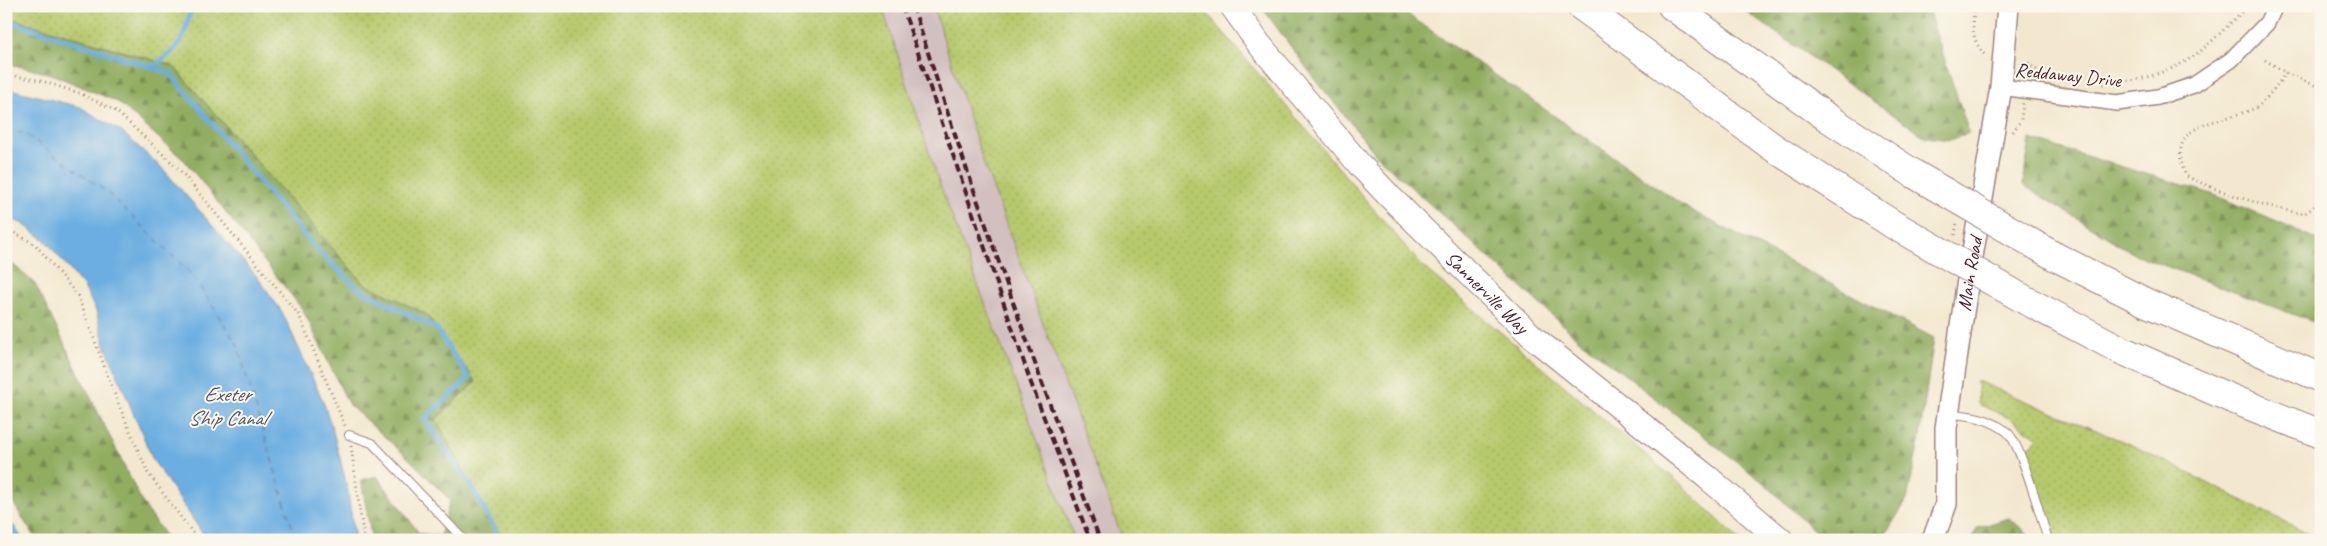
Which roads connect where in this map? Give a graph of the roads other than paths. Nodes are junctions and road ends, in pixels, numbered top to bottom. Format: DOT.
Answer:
graph roads {
  1 [pos="1232,6"];
  2 [pos="1581,6"];
  3 [pos="1672,6"];
  4 [pos="2008,6"];
  5 [pos="2275,6"];
  6 [pos="2001,87"];
  7 [pos="2321,378"];
  8 [pos="1948,414"];
  9 [pos="2321,434"];
  10 [pos="349,436"];
  11 [pos="464,540"];
  12 [pos="1781,540"];
  13 [pos="1933,540"];
  14 [pos="2048,540"];
  1 -- 12 [label="main road, Sannerville Way"];
  2 -- 9 [label="highway, bridge"];
  3 -- 7 [label="highway, bridge"];
  4 -- 6 [label="street, Main Road"];
  5 -- 6 [label="street, Reddaway Drive"];
  6 -- 8 [label="street, Main Road"];
  8 -- 13 [label="street, Main Road"];
  8 -- 14 [label="lane"];
  10 -- 11 [label="lane"];
}
